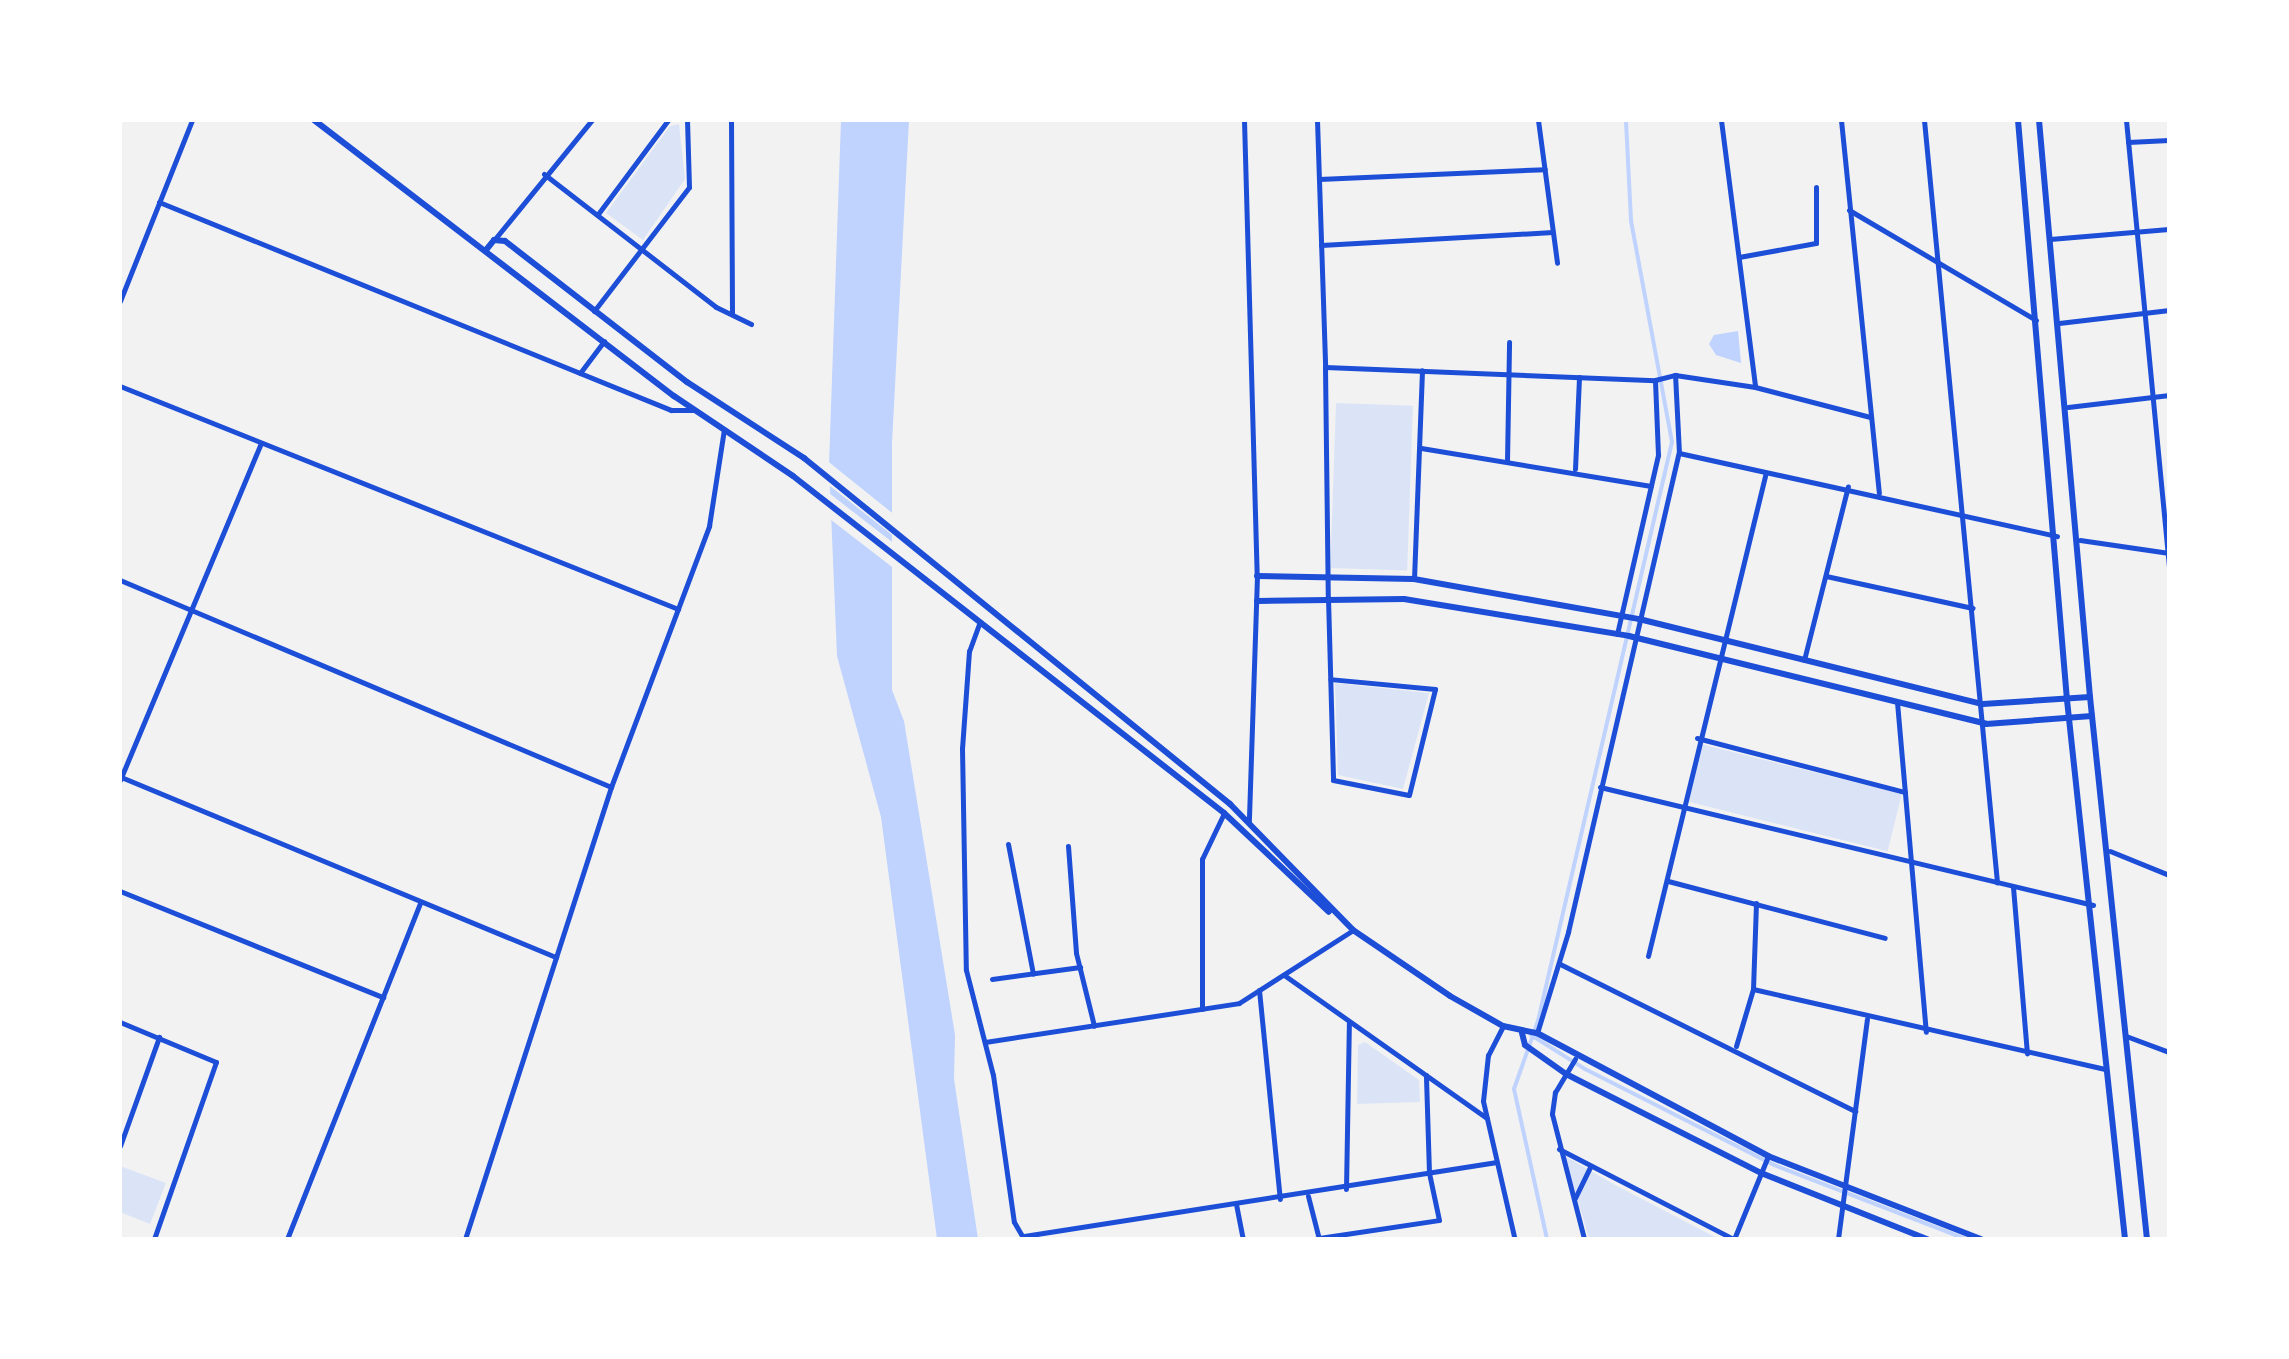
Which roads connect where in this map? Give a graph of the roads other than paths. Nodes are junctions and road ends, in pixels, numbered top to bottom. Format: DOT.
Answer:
graph roads {
  1 [pos="192,120"];
  2 [pos="314,120"];
  3 [pos="592,120"];
  4 [pos="668,120"];
  5 [pos="687,120"];
  6 [pos="731,120"];
  7 [pos="1244,120"];
  8 [pos="1318,120"];
  9 [pos="1538,120"];
  10 [pos="1721,120"];
  11 [pos="1840,120"];
  12 [pos="1924,120"];
  13 [pos="2018,120"];
  14 [pos="2039,120"];
  15 [pos="2126,120"];
  16 [pos="2169,140"];
  17 [pos="2128,142"];
  18 [pos="1545,169"];
  19 [pos="544,174"];
  20 [pos="1319,179"];
  21 [pos="1816,188"];
  22 [pos="159,202"];
  23 [pos="1850,210"];
  24 [pos="598,214"];
  25 [pos="2169,228"];
  26 [pos="1553,232"];
  27 [pos="2137,232"];
  28 [pos="2050,239"];
  29 [pos="494,240"];
  30 [pos="1321,245"];
  31 [pos="643,248"];
  32 [pos="486,250"];
  33 [pos="1739,257"];
  34 [pos="1557,263"];
  35 [pos="1939,264"];
  36 [pos="120,301"];
  37 [pos="2169,310"];
  38 [pos="594,311"];
  39 [pos="2144,313"];
  40 [pos="732,314"];
  41 [pos="2037,321"];
  42 [pos="2059,323"];
  43 [pos="751,324"];
  44 [pos="604,342"];
  45 [pos="1508,342"];
  46 [pos="1324,367"];
  47 [pos="1422,370"];
  48 [pos="580,373"];
  49 [pos="1507,374"];
  50 [pos="1675,375"];
  51 [pos="1579,376"];
  52 [pos="1654,380"];
  53 [pos="120,386"];
  54 [pos="1755,386"];
  55 [pos="2169,395"];
  56 [pos="2153,397"];
  57 [pos="2068,407"];
  58 [pos="696,410"];
  59 [pos="1870,417"];
  60 [pos="724,428"];
  61 [pos="260,443"];
  62 [pos="1420,448"];
  63 [pos="1679,453"];
  64 [pos="1507,461"];
  65 [pos="1575,469"];
  66 [pos="1766,473"];
  67 [pos="1651,486"];
  68 [pos="1848,486"];
  69 [pos="1879,493"];
  70 [pos="1962,514"];
  71 [pos="2057,536"];
  72 [pos="2080,540"];
  73 [pos="2168,553"];
  74 [pos="2169,567"];
  75 [pos="1258,576"];
  76 [pos="1826,576"];
  77 [pos="1329,577"];
  78 [pos="1414,579"];
  79 [pos="120,580"];
  80 [pos="1328,598"];
  81 [pos="1257,600"];
  82 [pos="1973,608"];
  83 [pos="678,609"];
  84 [pos="190,612"];
  85 [pos="1622,616"];
  86 [pos="1639,619"];
  87 [pos="975,622"];
  88 [pos="1618,634"];
  89 [pos="1635,637"];
  90 [pos="1723,640"];
  91 [pos="1718,658"];
  92 [pos="1804,660"];
  93 [pos="1330,679"];
  94 [pos="2090,697"];
  95 [pos="2068,700"];
  96 [pos="1897,702"];
  97 [pos="1983,704"];
  98 [pos="2092,716"];
  99 [pos="2070,719"];
  100 [pos="1986,724"];
  101 [pos="1696,738"];
  102 [pos="121,778"];
  103 [pos="611,787"];
  104 [pos="1600,787"];
  105 [pos="1906,792"];
  106 [pos="1683,807"];
  107 [pos="1224,814"];
  108 [pos="1249,822"];
  109 [pos="1008,844"];
  110 [pos="1068,846"];
  111 [pos="2110,851"];
  112 [pos="1907,862"];
  113 [pos="2169,874"];
  114 [pos="1668,881"];
  115 [pos="1998,883"];
  116 [pos="2012,886"];
  117 [pos="120,891"];
  118 [pos="420,902"];
  119 [pos="1756,903"];
  120 [pos="2093,905"];
  121 [pos="1340,919"];
  122 [pos="1353,930"];
  123 [pos="1885,938"];
  124 [pos="1648,956"];
  125 [pos="556,957"];
  126 [pos="1560,964"];
  127 [pos="1080,967"];
  128 [pos="1032,974"];
  129 [pos="1284,975"];
  130 [pos="992,979"];
  131 [pos="1753,989"];
  132 [pos="1260,990"];
  133 [pos="383,996"];
  134 [pos="1202,1009"];
  135 [pos="1867,1019"];
  136 [pos="1349,1020"];
  137 [pos="120,1022"];
  138 [pos="1094,1026"];
  139 [pos="1503,1026"];
  140 [pos="1926,1032"];
  141 [pos="1522,1033"];
  142 [pos="1537,1034"];
  143 [pos="2126,1036"];
  144 [pos="159,1037"];
  145 [pos="985,1042"];
  146 [pos="1736,1046"];
  147 [pos="2169,1052"];
  148 [pos="2027,1054"];
  149 [pos="1574,1059"];
  150 [pos="2106,1069"];
  151 [pos="1566,1074"];
  152 [pos="1426,1075"];
  153 [pos="1855,1110"];
  154 [pos="1486,1118"];
  155 [pos="120,1146"];
  156 [pos="1559,1149"];
  157 [pos="1768,1156"];
  158 [pos="1495,1162"];
  159 [pos="1590,1167"];
  160 [pos="1429,1173"];
  161 [pos="1761,1173"];
  162 [pos="1845,1187"];
  163 [pos="1346,1190"];
  164 [pos="1308,1196"];
  165 [pos="1280,1199"];
  166 [pos="1573,1200"];
  167 [pos="1236,1204"];
  168 [pos="1842,1206"];
  169 [pos="1086,1227"];
  170 [pos="1514,1236"];
  171 [pos="1024,1238"];
  172 [pos="154,1239"];
  173 [pos="286,1239"];
  174 [pos="466,1239"];
  175 [pos="1088,1239"];
  176 [pos="1242,1239"];
  177 [pos="1319,1239"];
  178 [pos="1584,1239"];
  179 [pos="1734,1239"];
  180 [pos="1838,1239"];
  181 [pos="1927,1239"];
  182 [pos="1981,1239"];
  183 [pos="2125,1239"];
  184 [pos="2146,1239"];
  1 -- 22 [label="street"];
  2 -- 32 [label="street"];
  3 -- 19 [label="street"];
  4 -- 24 [label="street"];
  5 -- 31 [label="street"];
  6 -- 40 [label="street"];
  7 -- 75 [label="street"];
  8 -- 20 [label="street"];
  9 -- 18 [label="street"];
  10 -- 33 [label="street"];
  11 -- 23 [label="street"];
  12 -- 35 [label="street"];
  13 -- 41 [label="street"];
  14 -- 28 [label="street"];
  15 -- 17 [label="street"];
  16 -- 17 [label="street"];
  17 -- 27 [label="street"];
  18 -- 20 [label="street"];
  18 -- 26 [label="street"];
  19 -- 24 [label="street"];
  19 -- 29 [label="street"];
  20 -- 30 [label="street"];
  21 -- 33 [label="street"];
  22 -- 36 [label="street"];
  22 -- 48 [label="street"];
  23 -- 35 [label="street"];
  23 -- 59 [label="street"];
  24 -- 31 [label="street"];
  25 -- 27 [label="street"];
  26 -- 30 [label="street"];
  26 -- 34 [label="street"];
  27 -- 28 [label="street"];
  27 -- 39 [label="street"];
  28 -- 42 [label="street"];
  29 -- 32 [label="street"];
  29 -- 38 [label="street"];
  30 -- 46 [label="street"];
  31 -- 38 [label="street"];
  31 -- 40 [label="street"];
  32 -- 44 [label="street"];
  33 -- 54 [label="street"];
  35 -- 41 [label="street"];
  35 -- 70 [label="street"];
  37 -- 39 [label="street"];
  38 -- 108 [label="street"];
  39 -- 42 [label="street"];
  39 -- 56 [label="street"];
  40 -- 43 [label="street"];
  41 -- 71 [label="street"];
  42 -- 57 [label="street"];
  44 -- 48 [label="street"];
  44 -- 58 [label="street"];
  45 -- 49 [label="street"];
  46 -- 47 [label="street"];
  46 -- 77 [label="street"];
  47 -- 49 [label="street"];
  47 -- 62 [label="street"];
  48 -- 58 [label="street"];
  49 -- 51 [label="street"];
  49 -- 64 [label="street"];
  50 -- 52 [label="street"];
  50 -- 54 [label="street"];
  50 -- 63 [label="street"];
  51 -- 52 [label="street"];
  51 -- 65 [label="street"];
  52 -- 67 [label="street"];
  53 -- 61 [label="street"];
  54 -- 59 [label="street"];
  55 -- 56 [label="street"];
  56 -- 57 [label="street"];
  56 -- 73 [label="street"];
  57 -- 72 [label="street"];
  58 -- 60 [label="street"];
  59 -- 69 [label="street"];
  60 -- 83 [label="street"];
  60 -- 87 [label="street"];
  61 -- 83 [label="street"];
  61 -- 84 [label="street"];
  62 -- 64 [label="street"];
  62 -- 78 [label="street"];
  63 -- 66 [label="street"];
  63 -- 86 [label="street"];
  64 -- 65 [label="street"];
  65 -- 67 [label="street"];
  66 -- 68 [label="street"];
  66 -- 90 [label="street"];
  67 -- 85 [label="street"];
  68 -- 69 [label="street"];
  68 -- 76 [label="street"];
  69 -- 70 [label="street"];
  70 -- 71 [label="street"];
  70 -- 82 [label="street"];
  71 -- 95 [label="street"];
  72 -- 73 [label="street"];
  72 -- 94 [label="street"];
  73 -- 74 [label="street"];
  75 -- 77 [label="street"];
  75 -- 81 [label="street"];
  76 -- 82 [label="street"];
  76 -- 92 [label="street"];
  77 -- 78 [label="street"];
  77 -- 80 [label="street"];
  78 -- 85 [label="street"];
  79 -- 84 [label="street"];
  80 -- 81 [label="street"];
  80 -- 88 [label="street"];
  80 -- 93 [label="street"];
  81 -- 108 [label="street"];
  82 -- 97 [label="street"];
  83 -- 103 [label="street"];
  84 -- 102 [label="street"];
  84 -- 103 [label="street"];
  85 -- 86 [label="street"];
  85 -- 88 [label="street"];
  86 -- 89 [label="street"];
  86 -- 90 [label="street"];
  87 -- 107 [label="street"];
  87 -- 145 [label="street"];
  88 -- 89 [label="street"];
  89 -- 91 [label="street"];
  89 -- 104 [label="street"];
  90 -- 91 [label="street"];
  90 -- 92 [label="street"];
  91 -- 96 [label="street"];
  91 -- 101 [label="street"];
  92 -- 97 [label="street"];
  93 -- 93 [label="street"];
  94 -- 95 [label="street"];
  94 -- 98 [label="street"];
  95 -- 97 [label="street"];
  95 -- 99 [label="street"];
  96 -- 100 [label="street"];
  96 -- 105 [label="street"];
  97 -- 100 [label="street"];
  98 -- 99 [label="street"];
  98 -- 111 [label="street"];
  99 -- 100 [label="street"];
  99 -- 120 [label="street"];
  100 -- 115 [label="street"];
  101 -- 105 [label="street"];
  101 -- 106 [label="street"];
  102 -- 118 [label="street"];
  103 -- 125 [label="street"];
  104 -- 106 [label="street"];
  104 -- 126 [label="street"];
  105 -- 112 [label="street"];
  106 -- 112 [label="street"];
  106 -- 114 [label="street"];
  107 -- 121 [label="street"];
  107 -- 134 [label="street"];
  108 -- 121 [label="street"];
  109 -- 128 [label="street"];
  110 -- 127 [label="street"];
  111 -- 113 [label="street"];
  111 -- 143 [label="street"];
  112 -- 115 [label="street"];
  112 -- 140 [label="street"];
  114 -- 119 [label="street"];
  114 -- 124 [label="street"];
  115 -- 116 [label="street"];
  116 -- 120 [label="street"];
  116 -- 148 [label="street"];
  117 -- 133 [label="street"];
  118 -- 125 [label="street"];
  118 -- 133 [label="street"];
  119 -- 123 [label="street"];
  119 -- 131 [label="street"];
  120 -- 150 [label="street"];
  121 -- 122 [label="street"];
  122 -- 129 [label="street"];
  122 -- 139 [label="street"];
  125 -- 174 [label="street"];
  126 -- 142 [label="street"];
  126 -- 146 [label="street"];
  127 -- 128 [label="street"];
  127 -- 138 [label="street"];
  128 -- 130 [label="street"];
  129 -- 132 [label="street"];
  129 -- 136 [label="street"];
  131 -- 135 [label="street"];
  131 -- 146 [label="street"];
  132 -- 134 [label="street"];
  132 -- 165 [label="street"];
  133 -- 173 [label="street"];
  134 -- 138 [label="street"];
  135 -- 140 [label="street"];
  135 -- 153 [label="street"];
  136 -- 152 [label="street"];
  136 -- 163 [label="street"];
  137 -- 144 [label="street"];
  138 -- 145 [label="street"];
  139 -- 141 [label="street"];
  139 -- 154 [label="street"];
  140 -- 148 [label="street"];
  141 -- 142 [label="street"];
  141 -- 151 [label="street"];
  142 -- 149 [label="street"];
  143 -- 147 [label="street"];
  143 -- 184 [label="street"];
  144 -- 155 [label="street"];
  144 -- 172 [label="street"];
  145 -- 171 [label="street"];
  146 -- 153 [label="street"];
  148 -- 150 [label="street"];
  149 -- 151 [label="street"];
  149 -- 157 [label="street"];
  150 -- 183 [label="street"];
  151 -- 156 [label="street"];
  151 -- 161 [label="street"];
  152 -- 154 [label="street"];
  152 -- 160 [label="street"];
  153 -- 162 [label="street"];
  154 -- 158 [label="street"];
  156 -- 159 [label="street"];
  156 -- 166 [label="street"];
  157 -- 161 [label="street"];
  157 -- 162 [label="street"];
  158 -- 160 [label="street"];
  158 -- 170 [label="street"];
  159 -- 166 [label="street"];
  159 -- 179 [label="street"];
  160 -- 163 [label="street"];
  160 -- 177 [label="street"];
  161 -- 168 [label="street"];
  161 -- 179 [label="street"];
  162 -- 168 [label="street"];
  162 -- 182 [label="street"];
  163 -- 164 [label="street"];
  164 -- 165 [label="street"];
  164 -- 177 [label="street"];
  165 -- 167 [label="street"];
  166 -- 178 [label="street"];
  167 -- 169 [label="street"];
  167 -- 176 [label="street"];
  168 -- 180 [label="street"];
  168 -- 181 [label="street"];
  169 -- 171 [label="street"];
  169 -- 175 [label="street"];
}
